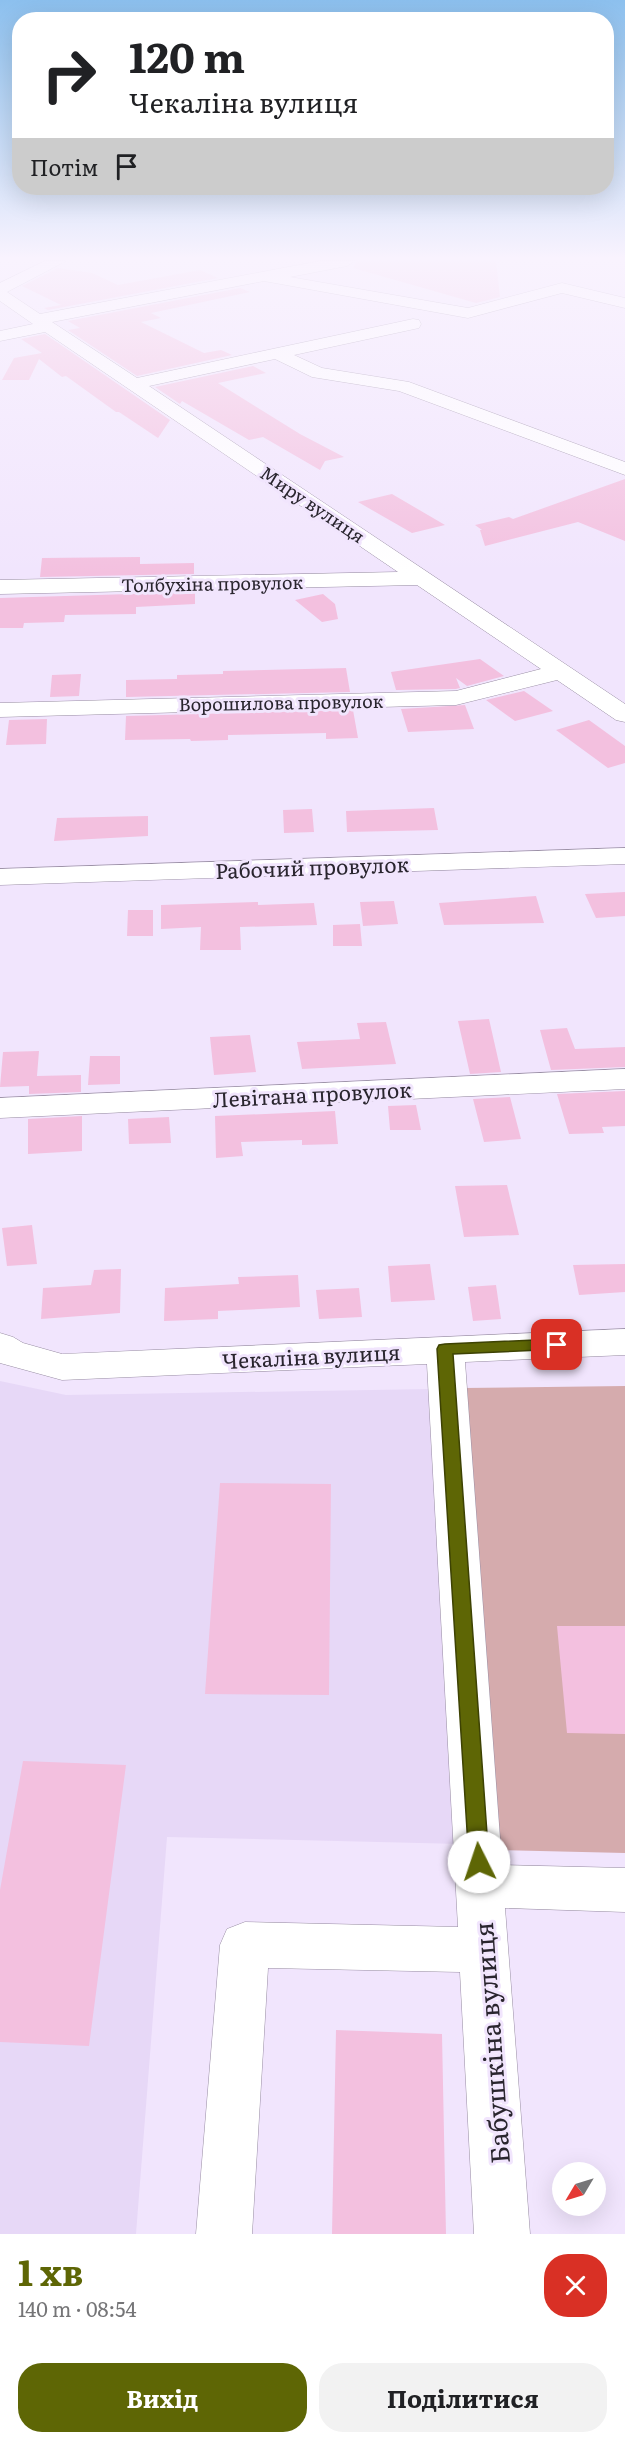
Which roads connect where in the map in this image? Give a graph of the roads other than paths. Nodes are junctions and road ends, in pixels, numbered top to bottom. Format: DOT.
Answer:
graph roads {
  1 [pos="107,365"];
  2 [pos="220,365"];
  3 [pos="302,365"];
  4 [pos="134,384"];
  5 [pos="625,470"];
  6 [pos="423,578"];
  7 [pos="0,587"];
  8 [pos="560,672"];
  9 [pos="0,710"];
  10 [pos="625,715"];
  11 [pos="625,856"];
  12 [pos="0,877"];
  13 [pos="625,1079"];
  14 [pos="0,1108"];
  15 [pos="625,1342"];
  16 [pos="0,1346"];
  17 [pos="445,1349"];
  18 [pos="480,1886"];
  19 [pos="625,1890"];
  20 [pos="484,1950"];
  21 [pos="224,2234"];
  22 [pos="502,2234"];
  1 -- 4 [label="street, Миру вулиця"];
  2 -- 4 [label="street"];
  3 -- 5 [label="street"];
  4 -- 6 [label="street, Миру вулиця"];
  6 -- 7 [label="street, Толбухіна провулок"];
  6 -- 8 [label="street, Миру вулиця"];
  8 -- 9 [label="street, Ворошилова провулок"];
  8 -- 10 [label="street, Миру вулиця"];
  11 -- 12 [label="street, Рабочий провулок"];
  13 -- 14 [label="street, Левітана провулок"];
  15 -- 17 [label="street, Чекаліна вулиця"];
  16 -- 17 [label="street, Чекаліна вулиця"];
  17 -- 18 [label="street, Бабушкіна вулиця"];
  18 -- 19 [label="street"];
  18 -- 20 [label="street, Бабушкіна вулиця"];
  20 -- 21 [label="street"];
  20 -- 22 [label="street, Бабушкіна вулиця"];
}
